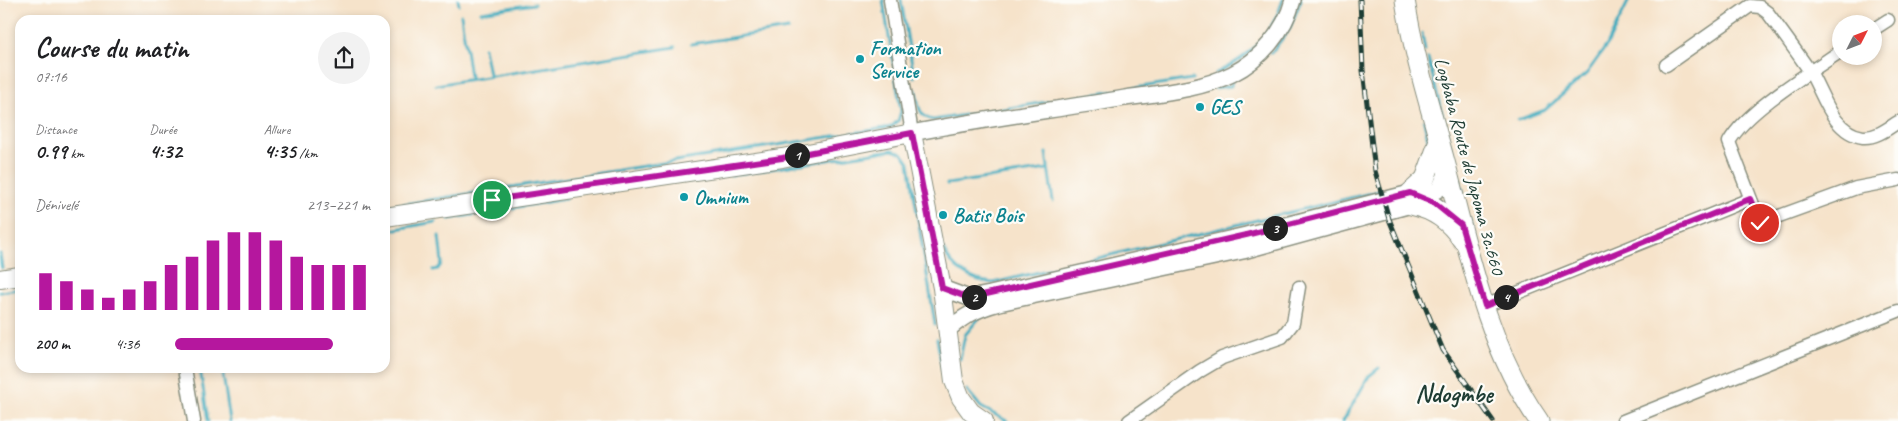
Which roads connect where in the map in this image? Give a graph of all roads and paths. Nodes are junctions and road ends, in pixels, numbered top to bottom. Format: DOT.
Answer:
graph roads {
  1 [pos="890,0"];
  2 [pos="1292,0"];
  3 [pos="1405,0"];
  4 [pos="1888,20"];
  5 [pos="1882,24"];
  6 [pos="1832,57"];
  7 [pos="1666,65"];
  8 [pos="1810,72"];
  9 [pos="1898,122"];
  10 [pos="912,133"];
  11 [pos="1439,141"];
  12 [pos="1447,172"];
  13 [pos="1898,180"];
  14 [pos="1416,199"];
  15 [pos="1750,199"];
  16 [pos="390,216"];
  17 [pos="1461,225"];
  18 [pos="1468,250"];
  19 [pos="15,277"];
  20 [pos="0,279"];
  21 [pos="1299,287"];
  22 [pos="942,288"];
  23 [pos="1485,306"];
  24 [pos="1898,310"];
  25 [pos="947,331"];
  26 [pos="186,373"];
  27 [pos="194,421"];
  28 [pos="984,421"];
  29 [pos="1129,421"];
  30 [pos="1539,421"];
  31 [pos="1624,421"];
  1 -- 10 [label="street"];
  2 -- 10 [label="street"];
  3 -- 11 [label="main road, Logbaba Route de Japoma 3c.660"];
  4 -- 5 [label="street"];
  6 -- 8 [label="street"];
  7 -- 8 [label="street"];
  8 -- 9 [label="street"];
  8 -- 15 [label="street"];
  10 -- 16 [label="main road"];
  10 -- 22 [label="main road"];
  11 -- 12 [label="main road, Logbaba Route de Japoma 3c.660"];
  11 -- 14 [label="main road"];
  12 -- 14 [label="street"];
  12 -- 17 [label="main road, Logbaba Route de Japoma 3c.660"];
  13 -- 15 [label="street"];
  14 -- 17 [label="street"];
  14 -- 18 [label="main road"];
  14 -- 22 [label="street"];
  14 -- 25 [label="street"];
  15 -- 23 [label="street"];
  17 -- 18 [label="main road, Logbaba Route de Japoma 3c.660"];
  18 -- 23 [label="main road, Logbaba Route de Japoma 3c.660"];
  19 -- 20 [label="main road"];
  21 -- 29 [label="street"];
  22 -- 25 [label="main road"];
  23 -- 30 [label="main road, Logbaba Route de Japoma 3c.660"];
  24 -- 31 [label="street"];
  25 -- 28 [label="main road"];
  26 -- 27 [label="street"];
}
